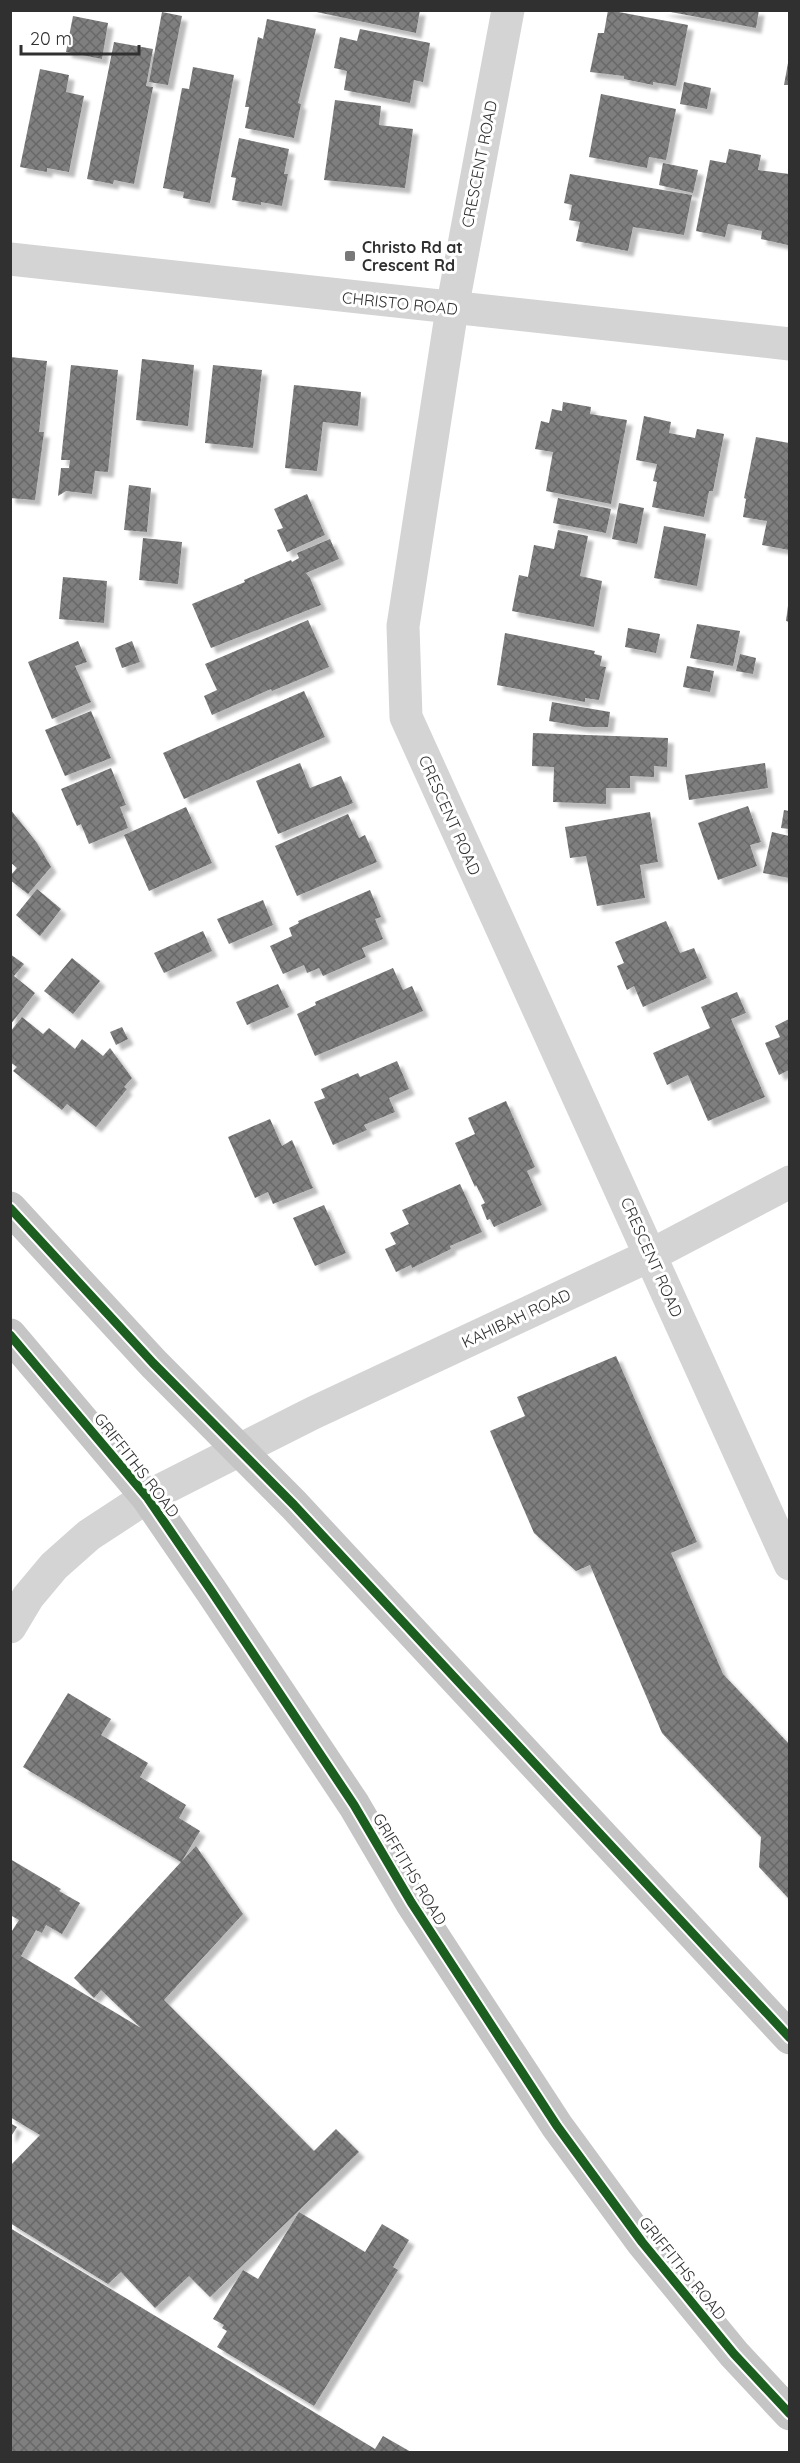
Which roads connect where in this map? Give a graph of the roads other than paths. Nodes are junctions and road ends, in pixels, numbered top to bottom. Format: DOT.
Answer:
graph roads {
  1 [pos="508,10"];
  2 [pos="10,259"];
  3 [pos="452,309"];
  4 [pos="789,344"];
  5 [pos="789,1182"];
  6 [pos="10,1208"];
  7 [pos="651,1254"];
  8 [pos="10,1335"];
  9 [pos="240,1449"];
  10 [pos="147,1497"];
  11 [pos="789,1564"];
  12 [pos="19,1591"];
  13 [pos="10,1627"];
  14 [pos="789,2038"];
  15 [pos="789,2414"];
  1 -- 3 [label="street, CRESCENT ROAD"];
  2 -- 3 [label="street, CHRISTO ROAD"];
  3 -- 4 [label="street, CHRISTO ROAD"];
  3 -- 7 [label="street, CRESCENT ROAD"];
  5 -- 7 [label="street, KAHIBAH ROAD"];
  6 -- 9 [label="highway"];
  7 -- 9 [label="street, KAHIBAH ROAD"];
  7 -- 11 [label="street, CRESCENT ROAD"];
  8 -- 10 [label="highway, GRIFFITHS ROAD"];
  9 -- 10 [label="street, KAHIBAH ROAD"];
  9 -- 14 [label="highway"];
  10 -- 12 [label="street, KAHIBAH ROAD"];
  10 -- 15 [label="highway, GRIFFITHS ROAD"];
  12 -- 13 [label="street, KAHIBAH ROAD"];
}
